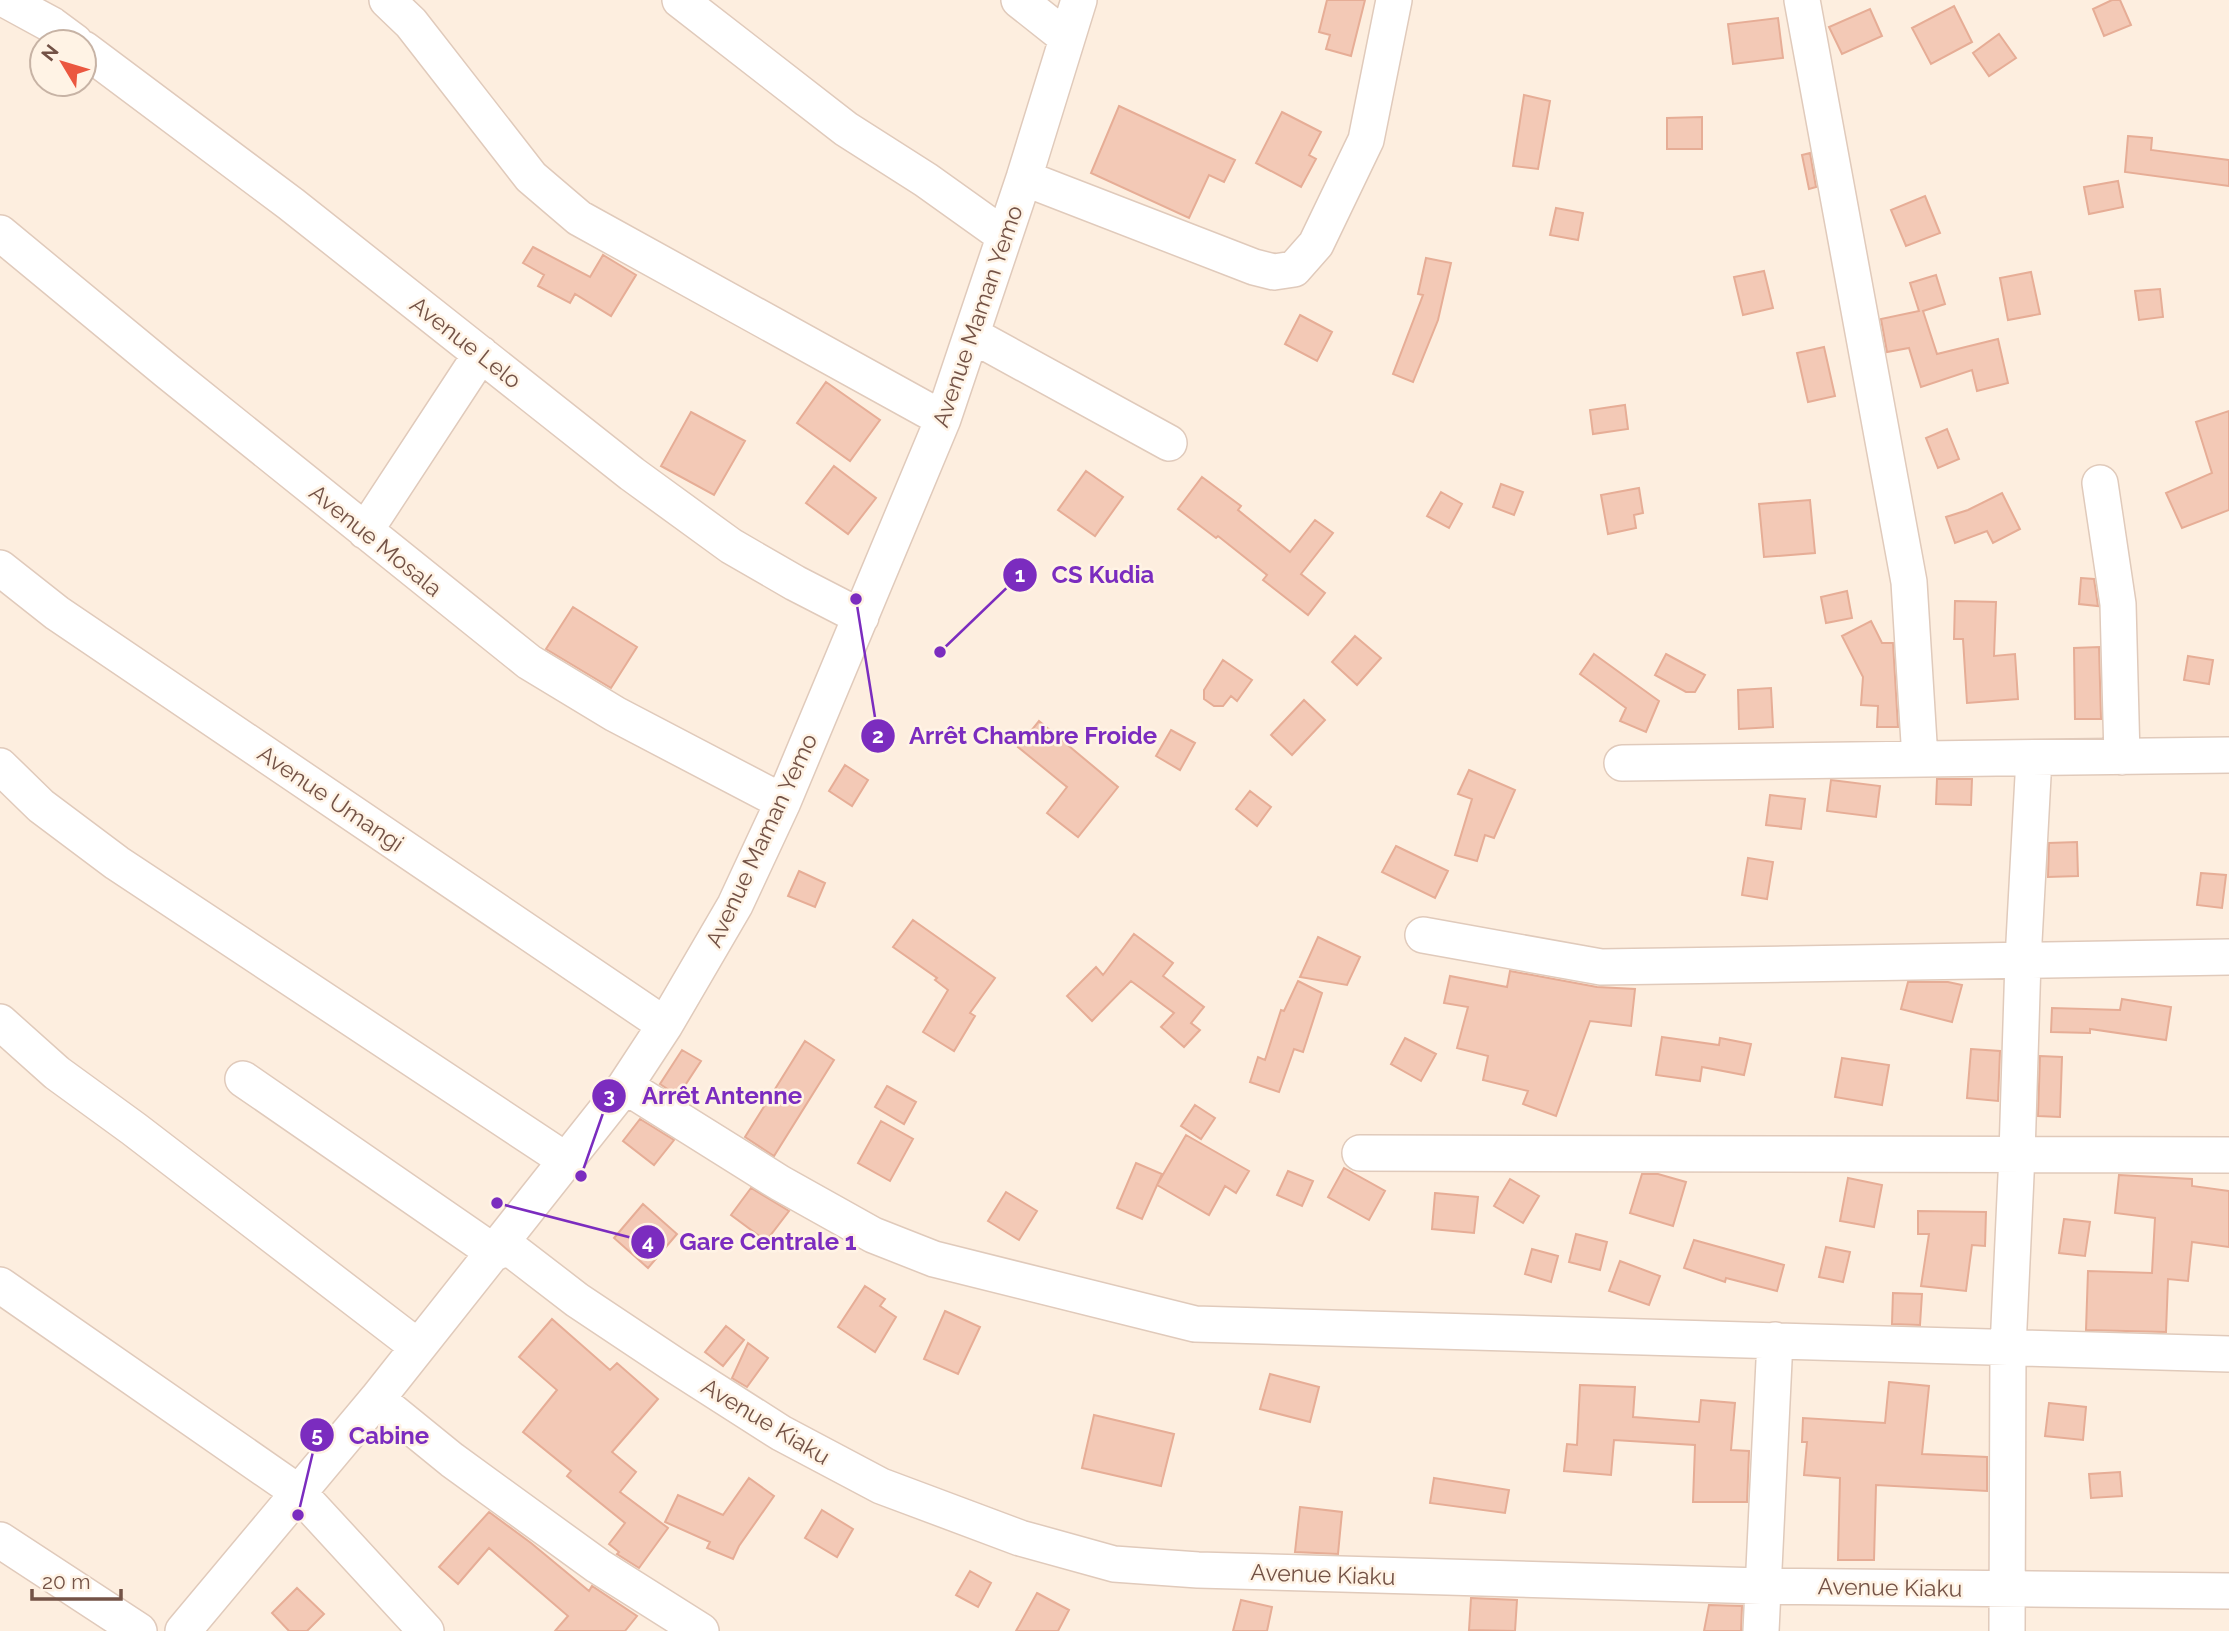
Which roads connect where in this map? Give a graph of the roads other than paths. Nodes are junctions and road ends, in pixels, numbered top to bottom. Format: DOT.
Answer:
graph roads {
  1 [pos="6,0"];
  2 [pos="387,0"];
  3 [pos="680,0"];
  4 [pos="1018,0"];
  5 [pos="1079,0"];
  6 [pos="1394,0"];
  7 [pos="1802,0"];
  8 [pos="56,28"];
  9 [pos="1067,38"];
  10 [pos="98,59"];
  11 [pos="1024,178"];
  12 [pos="0,233"];
  13 [pos="1003,235"];
  14 [pos="972,335"];
  15 [pos="481,354"];
  16 [pos="943,419"];
  17 [pos="1169,443"];
  18 [pos="2099,483"];
  19 [pos="365,531"];
  20 [pos="0,568"];
  21 [pos="861,617"];
  22 [pos="2229,755"];
  23 [pos="2122,757"];
  24 [pos="2034,758"];
  25 [pos="1920,759"];
  26 [pos="1622,763"];
  27 [pos="0,766"];
  28 [pos="783,802"];
  29 [pos="1423,935"];
  30 [pos="2229,957"];
  31 [pos="2023,960"];
  32 [pos="0,1022"];
  33 [pos="665,1025"];
  34 [pos="243,1079"];
  35 [pos="625,1086"];
  36 [pos="1360,1153"];
  37 [pos="2017,1154"];
  38 [pos="2229,1155"];
  39 [pos="567,1161"];
  40 [pos="499,1248"];
  41 [pos="0,1285"];
  42 [pos="1774,1340"];
  43 [pos="418,1347"];
  44 [pos="2008,1348"];
  45 [pos="2229,1354"];
  46 [pos="377,1399"];
  47 [pos="298,1492"];
  48 [pos="0,1540"];
  49 [pos="1762,1586"];
  50 [pos="2009,1588"];
  51 [pos="2229,1591"];
  52 [pos="139,1631"];
  53 [pos="183,1631"];
  54 [pos="426,1631"];
  55 [pos="701,1631"];
  56 [pos="1760,1631"];
  57 [pos="2007,1631"];
  1 -- 8 [label="street"];
  2 -- 16 [label="street"];
  3 -- 13 [label="street"];
  4 -- 9 [label="street"];
  5 -- 9 [label="street, Avenue Maman Yemo"];
  6 -- 11 [label="street"];
  7 -- 25 [label="street"];
  9 -- 11 [label="street, Avenue Maman Yemo"];
  10 -- 15 [label="street, Avenue Lelo"];
  11 -- 13 [label="street, Avenue Maman Yemo"];
  12 -- 19 [label="street, Avenue Mosala"];
  13 -- 14 [label="street, Avenue Maman Yemo"];
  14 -- 16 [label="street, Avenue Maman Yemo"];
  14 -- 17 [label="street"];
  15 -- 19 [label="street"];
  15 -- 21 [label="street, Avenue Lelo"];
  16 -- 21 [label="street, Avenue Maman Yemo"];
  18 -- 23 [label="street"];
  19 -- 28 [label="street, Avenue Mosala"];
  20 -- 33 [label="street, Avenue Umangi"];
  21 -- 28 [label="street, Avenue Maman Yemo"];
  22 -- 23 [label="street"];
  23 -- 24 [label="street"];
  24 -- 25 [label="street"];
  24 -- 31 [label="street"];
  25 -- 26 [label="street"];
  27 -- 39 [label="street"];
  28 -- 33 [label="street, Avenue Maman Yemo"];
  29 -- 31 [label="street"];
  30 -- 31 [label="street"];
  31 -- 37 [label="street"];
  32 -- 43 [label="street"];
  33 -- 35 [label="street, Avenue Maman Yemo"];
  34 -- 40 [label="street, Avenue Kiaku"];
  35 -- 39 [label="street, Avenue Maman Yemo"];
  35 -- 42 [label="street"];
  36 -- 37 [label="street"];
  37 -- 38 [label="street"];
  37 -- 44 [label="street"];
  39 -- 40 [label="street, Avenue Maman Yemo"];
  40 -- 43 [label="street, Avenue Maman Yemo"];
  40 -- 49 [label="street, Avenue Kiaku"];
  41 -- 47 [label="street"];
  42 -- 44 [label="street"];
  42 -- 49 [label="street"];
  43 -- 46 [label="street, Avenue Maman Yemo"];
  44 -- 45 [label="street"];
  44 -- 50 [label="street"];
  46 -- 47 [label="street, Avenue Maman Yemo"];
  46 -- 55 [label="street"];
  47 -- 53 [label="street, Avenue Maman Yemo"];
  47 -- 54 [label="street"];
  48 -- 52 [label="street"];
  49 -- 50 [label="street, Avenue Kiaku"];
  49 -- 56 [label="street"];
  50 -- 51 [label="street, Avenue Kiaku"];
  50 -- 57 [label="street"];
}
